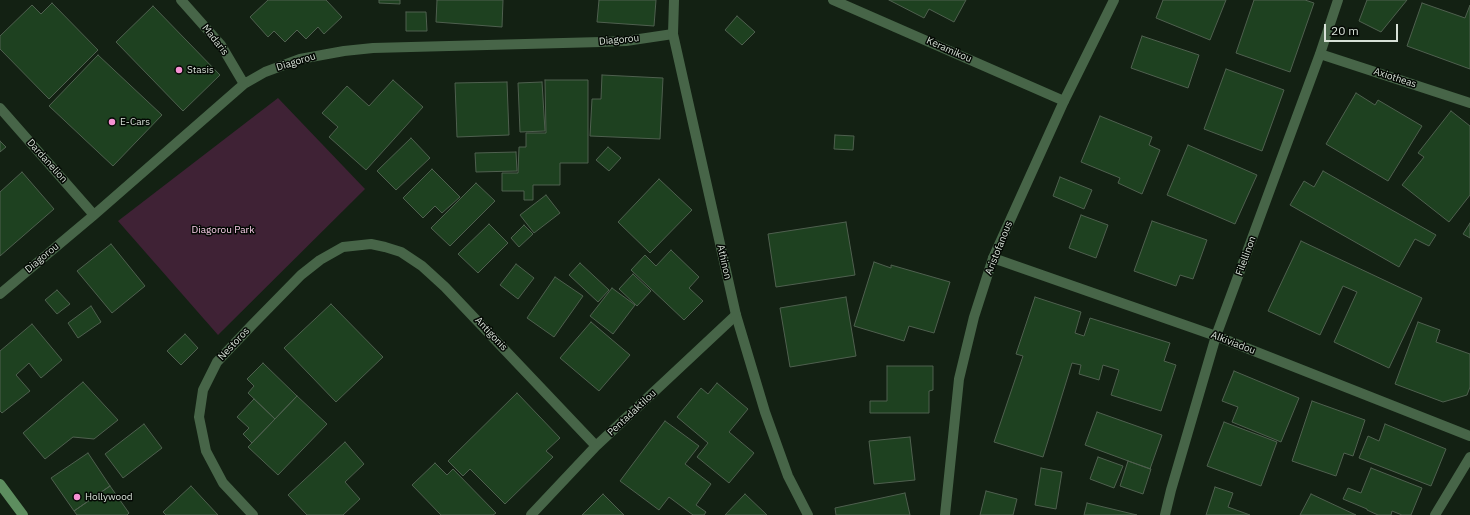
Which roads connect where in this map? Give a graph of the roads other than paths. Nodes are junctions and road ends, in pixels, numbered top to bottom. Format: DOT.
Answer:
graph roads {
  1 [pos="181,0"];
  2 [pos="674,0"];
  3 [pos="834,0"];
  4 [pos="1114,0"];
  5 [pos="1338,0"];
  6 [pos="673,34"];
  7 [pos="1320,54"];
  8 [pos="244,84"];
  9 [pos="1064,101"];
  10 [pos="1470,103"];
  11 [pos="0,108"];
  12 [pos="94,214"];
  13 [pos="371,244"];
  14 [pos="993,258"];
  15 [pos="0,294"];
  16 [pos="736,315"];
  17 [pos="1216,336"];
  18 [pos="1470,436"];
  19 [pos="596,446"];
  20 [pos="1470,457"];
  21 [pos="0,484"];
  22 [pos="23,515"];
  23 [pos="253,515"];
  24 [pos="531,515"];
  25 [pos="808,515"];
  26 [pos="944,515"];
  27 [pos="1165,515"];
  28 [pos="1435,515"];
  1 -- 8 [label="street, Madaris"];
  2 -- 6 [label="street, Athinon"];
  3 -- 9 [label="street, Keramikou"];
  4 -- 9 [label="street, Aristofanous"];
  5 -- 7 [label="street, Filellinon"];
  6 -- 8 [label="street, Diagorou"];
  6 -- 16 [label="street, Athinon"];
  7 -- 10 [label="street, Axiotheas"];
  7 -- 17 [label="street, Filellinon"];
  8 -- 12 [label="street, Diagorou"];
  9 -- 14 [label="street, Aristofanous"];
  11 -- 12 [label="street, Dardanelion"];
  12 -- 15 [label="street, Diagorou"];
  13 -- 19 [label="street, Antigonis"];
  13 -- 23 [label="street, Nestoros"];
  14 -- 17 [label="street, Alkiviadou"];
  14 -- 26 [label="street, Aristofanous"];
  16 -- 19 [label="street, Pentadaktilou"];
  16 -- 25 [label="street, Athinon"];
  17 -- 18 [label="street, Alkiviadou"];
  17 -- 27 [label="street, Filellinon"];
  19 -- 24 [label="street, Pentadaktilou"];
  20 -- 28 [label="street"];
  21 -- 22 [label="main road"];
}
